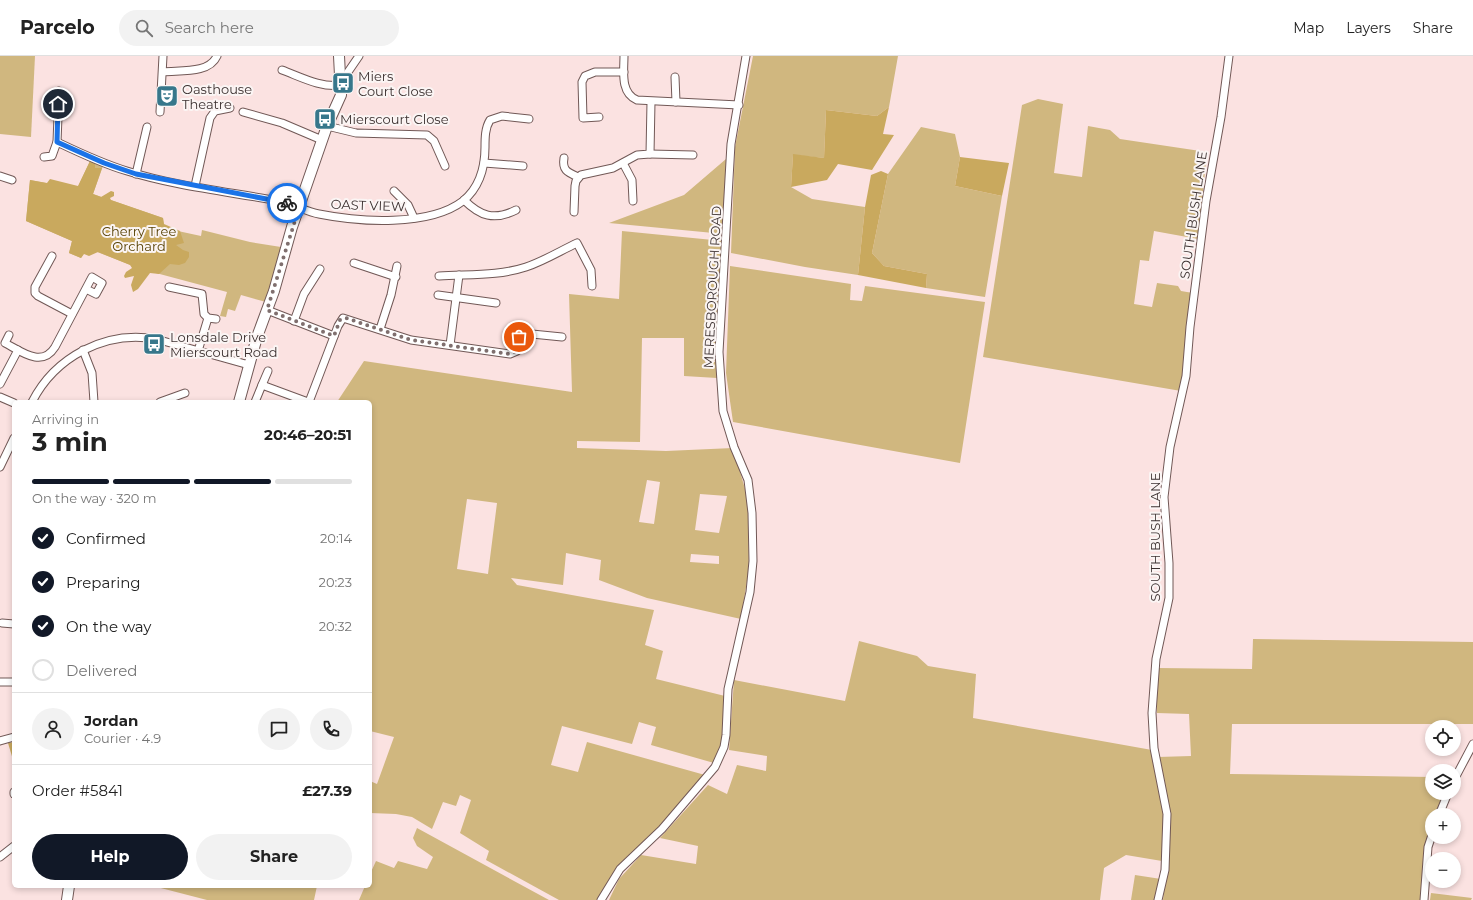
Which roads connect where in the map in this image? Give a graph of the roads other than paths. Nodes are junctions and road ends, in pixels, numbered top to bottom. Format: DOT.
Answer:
graph roads {
  1 [pos="163,56"];
  2 [pos="217,56"];
  3 [pos="338,56"];
  4 [pos="359,56"];
  5 [pos="624,56"];
  6 [pos="746,56"];
  7 [pos="1229,56"];
  8 [pos="282,70"];
  9 [pos="163,72"];
  10 [pos="348,72"];
  11 [pos="624,72"];
  12 [pos="676,77"];
  13 [pos="342,85"];
  14 [pos="59,91"];
  15 [pos="651,102"];
  16 [pos="676,102"];
  17 [pos="739,105"];
  18 [pos="230,108"];
  19 [pos="160,112"];
  20 [pos="244,112"];
  21 [pos="599,117"];
  22 [pos="529,119"];
  23 [pos="327,126"];
  24 [pos="147,128"];
  25 [pos="322,140"];
  26 [pos="57,142"];
  27 [pos="650,154"];
  28 [pos="693,155"];
  29 [pos="44,156"];
  30 [pos="564,158"];
  31 [pos="484,162"];
  32 [pos="623,163"];
  33 [pos="445,166"];
  34 [pos="523,166"];
  35 [pos="136,174"];
  36 [pos="0,176"];
  37 [pos="578,177"];
  38 [pos="12,180"];
  39 [pos="195,186"];
  40 [pos="394,191"];
  41 [pos="464,200"];
  42 [pos="633,201"];
  43 [pos="299,208"];
  44 [pos="516,210"];
  45 [pos="574,212"];
  46 [pos="414,218"];
  47 [pos="52,256"];
  48 [pos="354,263"];
  49 [pos="397,266"];
  50 [pos="320,268"];
  51 [pos="459,275"];
  52 [pos="439,276"];
  53 [pos="396,277"];
  54 [pos="592,286"];
  55 [pos="169,287"];
  56 [pos="86,289"];
  57 [pos="438,295"];
  58 [pos="456,298"];
  59 [pos="496,303"];
  60 [pos="267,310"];
  61 [pos="72,314"];
  62 [pos="208,318"];
  63 [pos="216,319"];
  64 [pos="294,321"];
  65 [pos="380,329"];
  66 [pos="10,335"];
  67 [pos="334,336"];
  68 [pos="562,337"];
  69 [pos="450,345"];
  70 [pos="18,350"];
  71 [pos="83,350"];
  72 [pos="198,351"];
  73 [pos="249,365"];
  74 [pos="268,371"];
  75 [pos="0,384"];
  76 [pos="262,385"];
  77 [pos="185,393"];
  78 [pos="0,398"];
  79 [pos="33,400"];
  80 [pos="94,400"];
  81 [pos="165,400"];
  82 [pos="240,400"];
  83 [pos="256,400"];
  84 [pos="303,400"];
  85 [pos="309,400"];
  86 [pos="12,402"];
  87 [pos="12,442"];
  88 [pos="0,467"];
  89 [pos="2,623"];
  90 [pos="12,624"];
  91 [pos="0,682"];
  92 [pos="12,682"];
  93 [pos="12,738"];
  94 [pos="0,741"];
  95 [pos="1473,744"];
  96 [pos="1461,767"];
  97 [pos="1429,844"];
  98 [pos="12,848"];
  99 [pos="0,857"];
  100 [pos="69,888"];
  101 [pos="67,900"];
  102 [pos="601,900"];
  103 [pos="1158,900"];
  104 [pos="1424,900"];
  1 -- 9 [label="street"];
  2 -- 9 [label="street"];
  3 -- 13 [label="street"];
  4 -- 10 [label="street"];
  5 -- 11 [label="street"];
  6 -- 17 [label="street, MERESBOROUGH ROAD"];
  7 -- 103 [label="street, SOUTH BUSH LANE"];
  8 -- 13 [label="street"];
  9 -- 19 [label="street"];
  11 -- 15 [label="street"];
  11 -- 21 [label="street"];
  12 -- 16 [label="street"];
  13 -- 23 [label="street"];
  14 -- 26 [label="street"];
  15 -- 16 [label="street"];
  15 -- 27 [label="street"];
  16 -- 17 [label="street"];
  17 -- 102 [label="street, MERESBOROUGH ROAD"];
  18 -- 39 [label="street"];
  20 -- 25 [label="street"];
  22 -- 31 [label="street, OAST VIEW"];
  23 -- 25 [label="street"];
  23 -- 33 [label="street"];
  24 -- 35 [label="street"];
  25 -- 43 [label="street"];
  26 -- 29 [label="street"];
  26 -- 35 [label="street, OAST VIEW"];
  27 -- 28 [label="street"];
  27 -- 32 [label="street"];
  30 -- 37 [label="street"];
  31 -- 34 [label="street"];
  31 -- 41 [label="street, OAST VIEW"];
  32 -- 37 [label="street"];
  32 -- 42 [label="street"];
  35 -- 39 [label="street, OAST VIEW"];
  36 -- 38 [label="street"];
  37 -- 45 [label="street"];
  39 -- 43 [label="street, OAST VIEW"];
  40 -- 46 [label="street, OAST VIEW"];
  41 -- 44 [label="street"];
  41 -- 46 [label="street, OAST VIEW"];
  43 -- 46 [label="street, OAST VIEW"];
  43 -- 60 [label="street"];
  47 -- 61 [label="street"];
  48 -- 53 [label="street"];
  49 -- 53 [label="street"];
  50 -- 64 [label="street"];
  51 -- 52 [label="street"];
  51 -- 54 [label="street"];
  51 -- 58 [label="street"];
  53 -- 65 [label="street"];
  55 -- 62 [label="street"];
  56 -- 61 [label="street"];
  57 -- 58 [label="street"];
  58 -- 59 [label="street"];
  58 -- 69 [label="street"];
  60 -- 64 [label="street"];
  60 -- 73 [label="street"];
  61 -- 70 [label="street"];
  62 -- 63 [label="street"];
  62 -- 72 [label="street"];
  64 -- 67 [label="street"];
  65 -- 67 [label="street"];
  65 -- 69 [label="street"];
  66 -- 70 [label="street"];
  67 -- 85 [label="street"];
  68 -- 69 [label="street"];
  70 -- 75 [label="street"];
  71 -- 72 [label="street"];
  71 -- 79 [label="street"];
  71 -- 80 [label="street"];
  72 -- 73 [label="street"];
  73 -- 82 [label="street"];
  74 -- 76 [label="street"];
  76 -- 83 [label="street"];
  76 -- 84 [label="street"];
  77 -- 81 [label="street"];
  78 -- 86 [label="street"];
  87 -- 88 [label="street"];
  89 -- 90 [label="street"];
  91 -- 92 [label="street"];
  93 -- 94 [label="street"];
  95 -- 96 [label="street"];
  97 -- 104 [label="street"];
  98 -- 99 [label="street"];
  100 -- 101 [label="street"];
}
